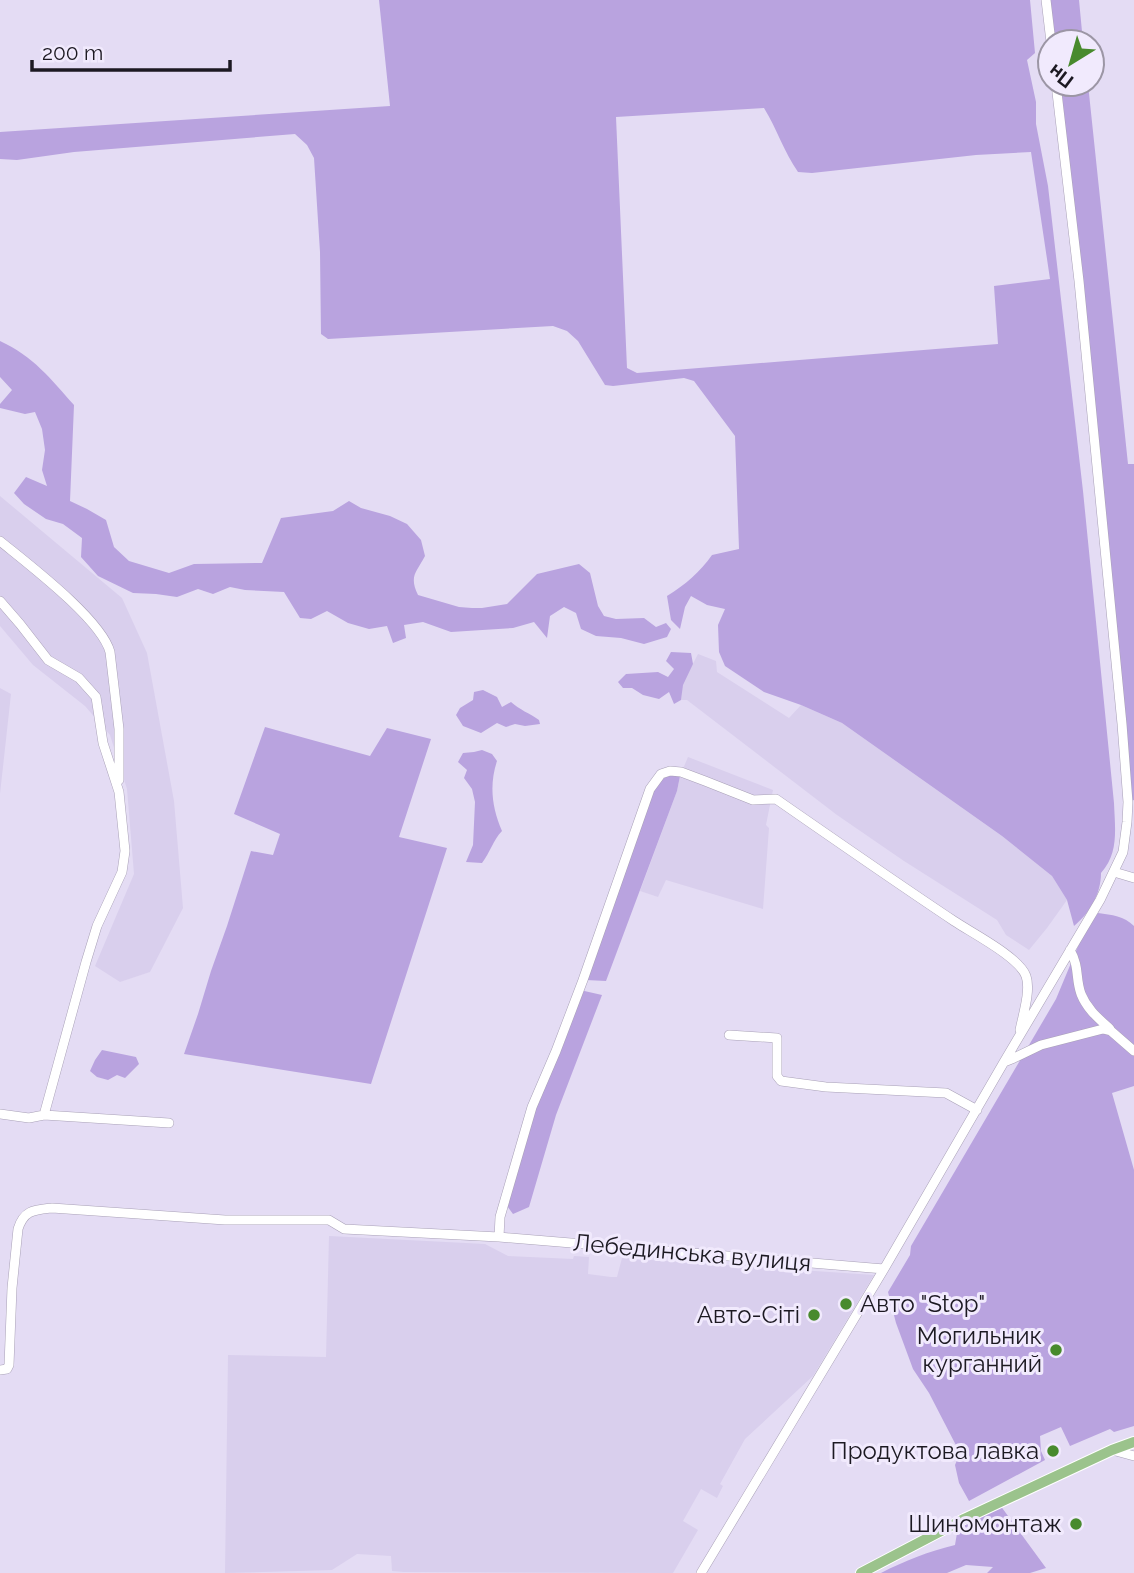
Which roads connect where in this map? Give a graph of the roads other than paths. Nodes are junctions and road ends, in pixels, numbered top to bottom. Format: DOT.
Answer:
graph roads {
  1 [pos="1046,0"];
  2 [pos="1049,28"];
  3 [pos="1058,98"];
  4 [pos="0,541"];
  5 [pos="0,601"];
  6 [pos="119,792"];
  7 [pos="1114,872"];
  8 [pos="1134,878"];
  9 [pos="1070,950"];
  10 [pos="1111,1031"];
  11 [pos="729,1035"];
  12 [pos="1019,1036"];
  13 [pos="1134,1051"];
  14 [pos="1004,1062"];
  15 [pos="977,1110"];
  16 [pos="0,1114"];
  17 [pos="44,1115"];
  18 [pos="169,1123"];
  19 [pos="499,1237"];
  20 [pos="884,1269"];
  21 [pos="0,1370"];
  22 [pos="1134,1442"];
  23 [pos="1112,1450"];
  24 [pos="1134,1456"];
  25 [pos="701,1573"];
  26 [pos="861,1573"];
  1 -- 2 [label="street"];
  3 -- 7 [label="street"];
  4 -- 6 [label="street"];
  5 -- 6 [label="street"];
  6 -- 17 [label="street"];
  7 -- 8 [label="street"];
  7 -- 9 [label="street"];
  9 -- 10 [label="street"];
  9 -- 12 [label="street"];
  10 -- 13 [label="street"];
  10 -- 14 [label="street"];
  11 -- 15 [label="street"];
  12 -- 14 [label="street"];
  12 -- 19 [label="street"];
  14 -- 15 [label="street"];
  15 -- 20 [label="street"];
  16 -- 17 [label="street"];
  17 -- 18 [label="street"];
  19 -- 20 [label="street, Лебединська вулиця"];
  19 -- 21 [label="street, Лебединська вулиця"];
  20 -- 25 [label="street"];
  22 -- 23 [label="main road"];
  23 -- 24 [label="street"];
  23 -- 26 [label="main road"];
}
